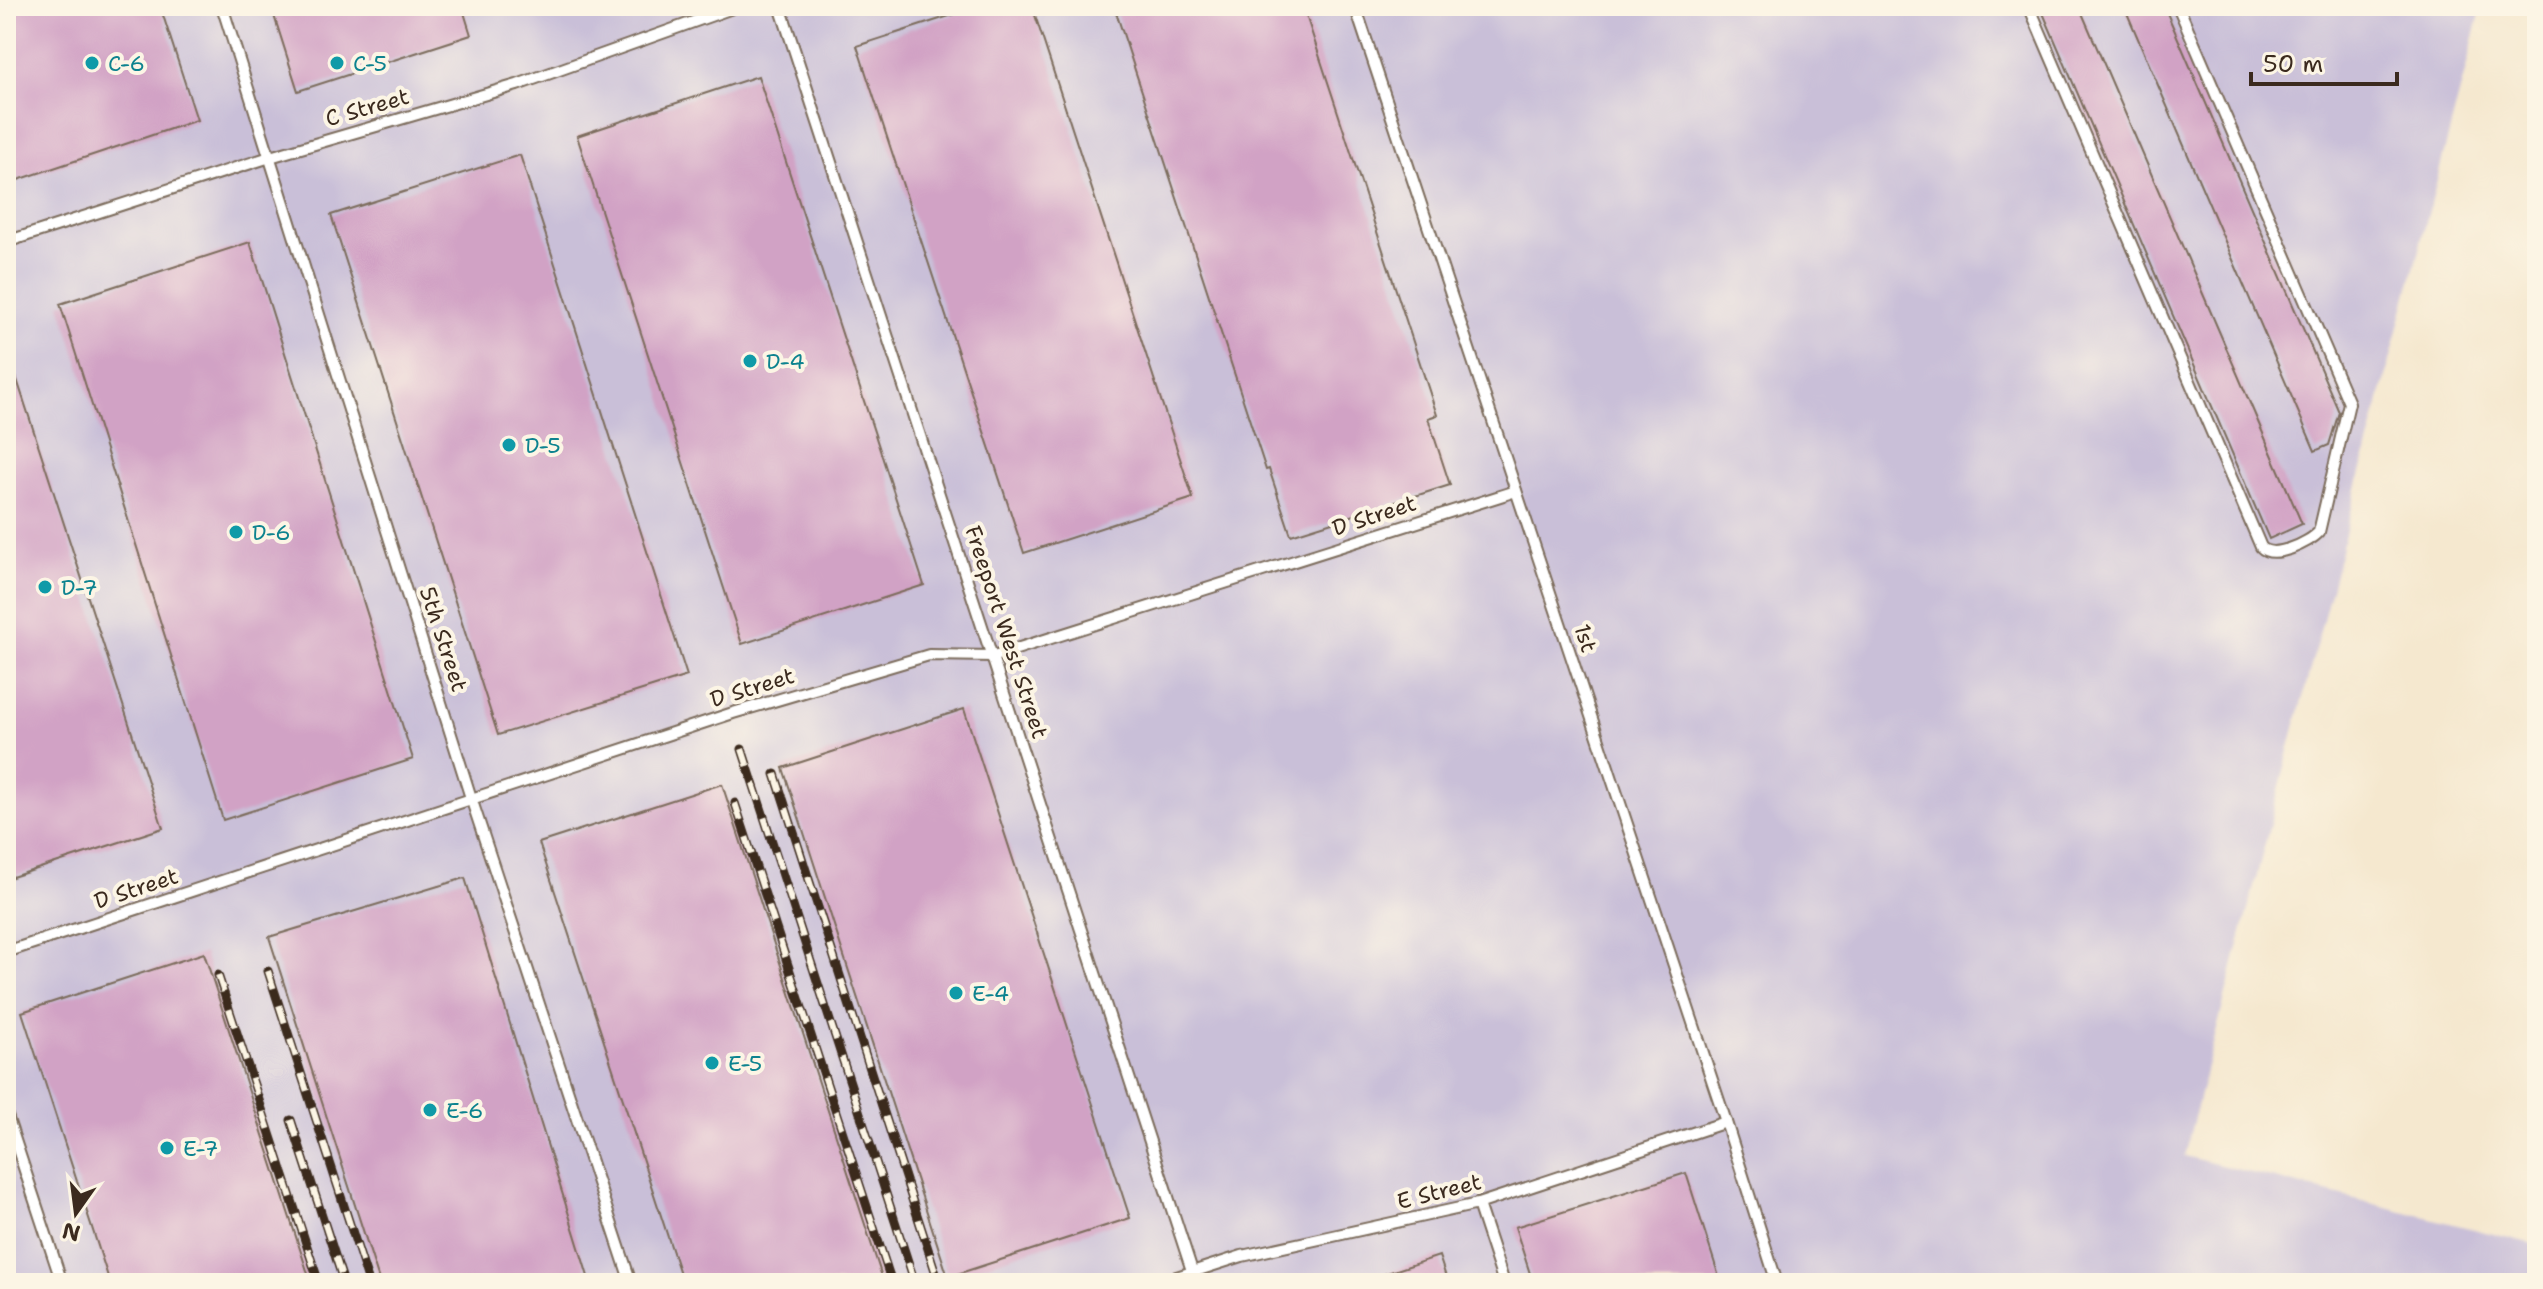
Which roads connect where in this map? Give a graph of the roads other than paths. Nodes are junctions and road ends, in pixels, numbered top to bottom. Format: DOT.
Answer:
graph roads {
  1 [pos="222,6"];
  2 [pos="738,6"];
  3 [pos="780,6"];
  4 [pos="1355,6"];
  5 [pos="2029,6"];
  6 [pos="2178,6"];
  7 [pos="270,157"];
  8 [pos="6,242"];
  9 [pos="1516,491"];
  10 [pos="994,656"];
  11 [pos="471,798"];
  12 [pos="6,952"];
  13 [pos="6,1113"];
  14 [pos="1726,1122"];
  15 [pos="1478,1204"];
  16 [pos="1194,1277"];
  17 [pos="62,1283"];
  18 [pos="631,1283"];
  19 [pos="1158,1283"];
  20 [pos="1504,1283"];
  21 [pos="1777,1283"];
  1 -- 7 [label="lane, 5th Street"];
  2 -- 7 [label="lane, C Street"];
  3 -- 10 [label="lane, Freeport West Street"];
  4 -- 9 [label="lane, 1st"];
  5 -- 6 [label="lane"];
  7 -- 8 [label="lane, C Street"];
  7 -- 11 [label="lane, 5th Street"];
  9 -- 10 [label="lane, D Street"];
  9 -- 14 [label="lane, 1st"];
  10 -- 11 [label="lane, D Street"];
  10 -- 16 [label="lane, Freeport West Street"];
  11 -- 12 [label="lane, D Street"];
  11 -- 18 [label="lane, 5th Street"];
  13 -- 17 [label="lane"];
  14 -- 15 [label="lane, E Street"];
  14 -- 21 [label="lane, 1st"];
  15 -- 16 [label="lane, E Street"];
  15 -- 20 [label="lane"];
  16 -- 19 [label="lane, E Street"];
}
